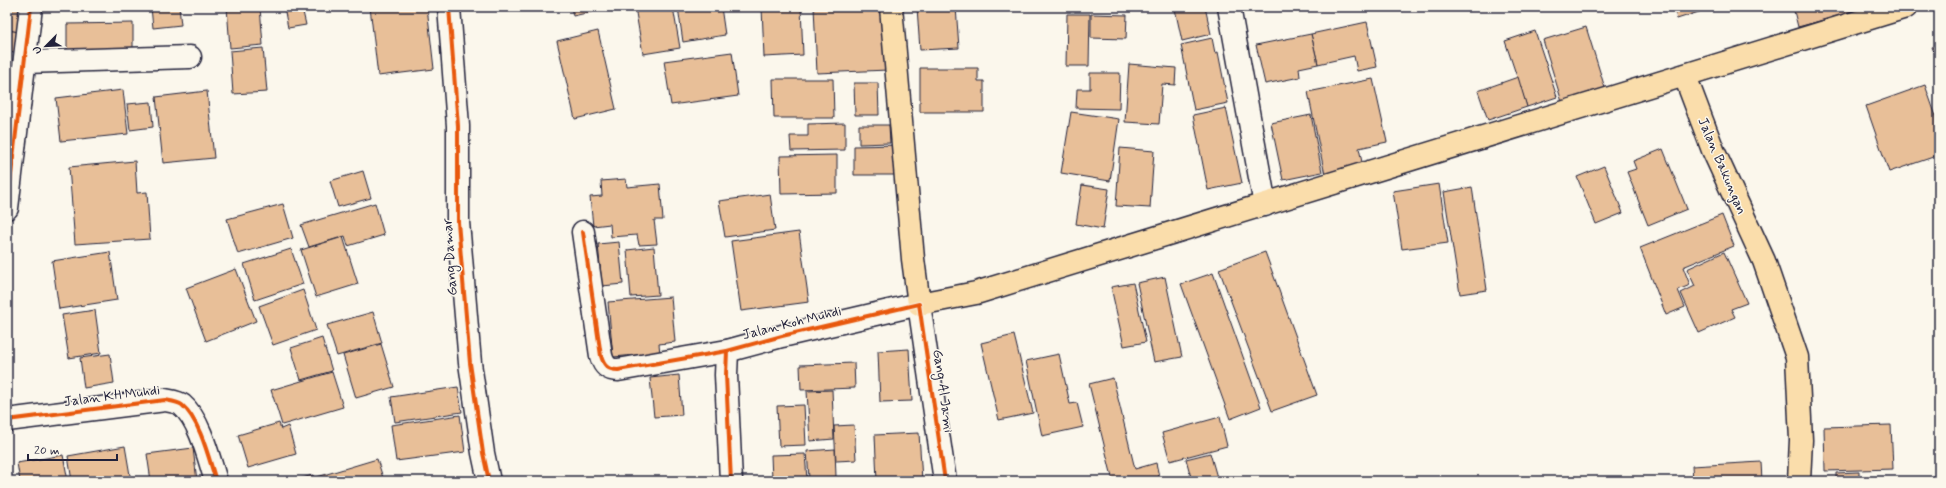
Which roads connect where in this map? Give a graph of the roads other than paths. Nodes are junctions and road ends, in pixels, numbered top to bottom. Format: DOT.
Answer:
graph roads {
  1 [pos="31,7"];
  2 [pos="449,7"];
  3 [pos="891,7"];
  4 [pos="1229,7"];
  5 [pos="1906,7"];
  6 [pos="190,57"];
  7 [pos="24,62"];
  8 [pos="1686,76"];
  9 [pos="1265,205"];
  10 [pos="7,208"];
  11 [pos="583,232"];
  12 [pos="919,304"];
  13 [pos="727,351"];
  14 [pos="7,420"];
  15 [pos="216,481"];
  16 [pos="489,481"];
  17 [pos="731,481"];
  18 [pos="945,481"];
  19 [pos="1799,481"];
  1 -- 7 [label="street"];
  2 -- 16 [label="street, Gang Damar"];
  3 -- 12 [label="main road"];
  4 -- 9 [label="street"];
  5 -- 8 [label="main road"];
  6 -- 7 [label="street"];
  7 -- 10 [label="street"];
  8 -- 9 [label="main road"];
  8 -- 19 [label="main road, Jalan Bakungan"];
  9 -- 12 [label="main road"];
  11 -- 13 [label="street"];
  12 -- 13 [label="street, Jalan Koh Muhdi"];
  12 -- 18 [label="street, Gang Al Jami"];
  13 -- 17 [label="street, Jalan Koh Muhdi"];
  14 -- 15 [label="street, Jalan KH Muhdi"];
}
